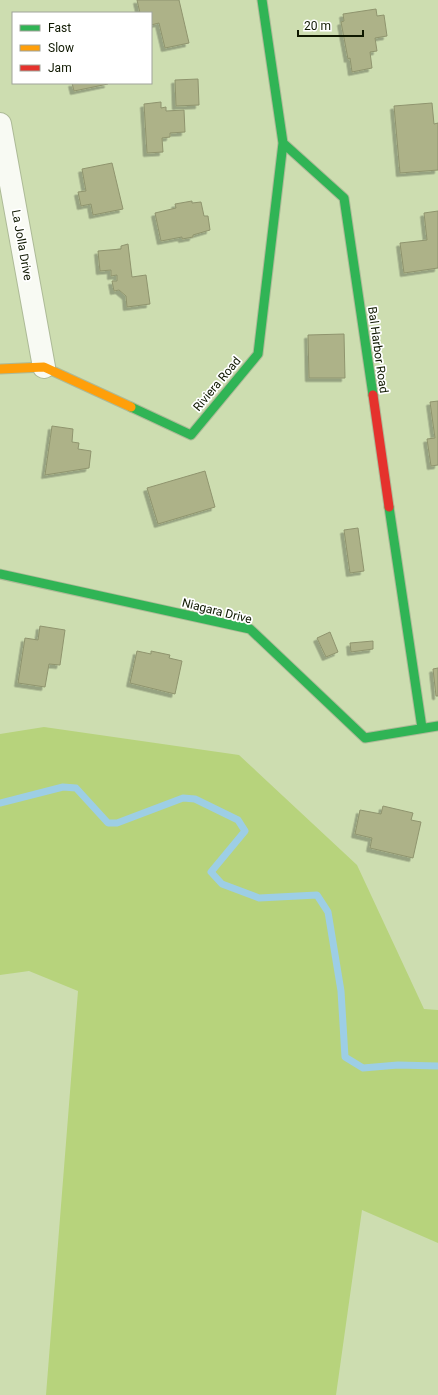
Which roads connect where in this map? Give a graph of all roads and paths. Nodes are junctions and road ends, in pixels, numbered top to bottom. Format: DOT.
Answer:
graph roads {
  1 [pos="262,0"];
  2 [pos="0,124"];
  3 [pos="283,143"];
  4 [pos="44,366"];
  5 [pos="0,369"];
  6 [pos="0,574"];
  7 [pos="438,726"];
  8 [pos="422,728"];
  1 -- 3 [label="street"];
  2 -- 4 [label="street, La Jolla Drive"];
  3 -- 4 [label="street, Riviera Road"];
  3 -- 8 [label="street, Bal Harbor Road"];
  4 -- 5 [label="street, Riviera Road"];
  6 -- 8 [label="street, Niagara Drive"];
  7 -- 8 [label="street, Niagara Drive"];
}
